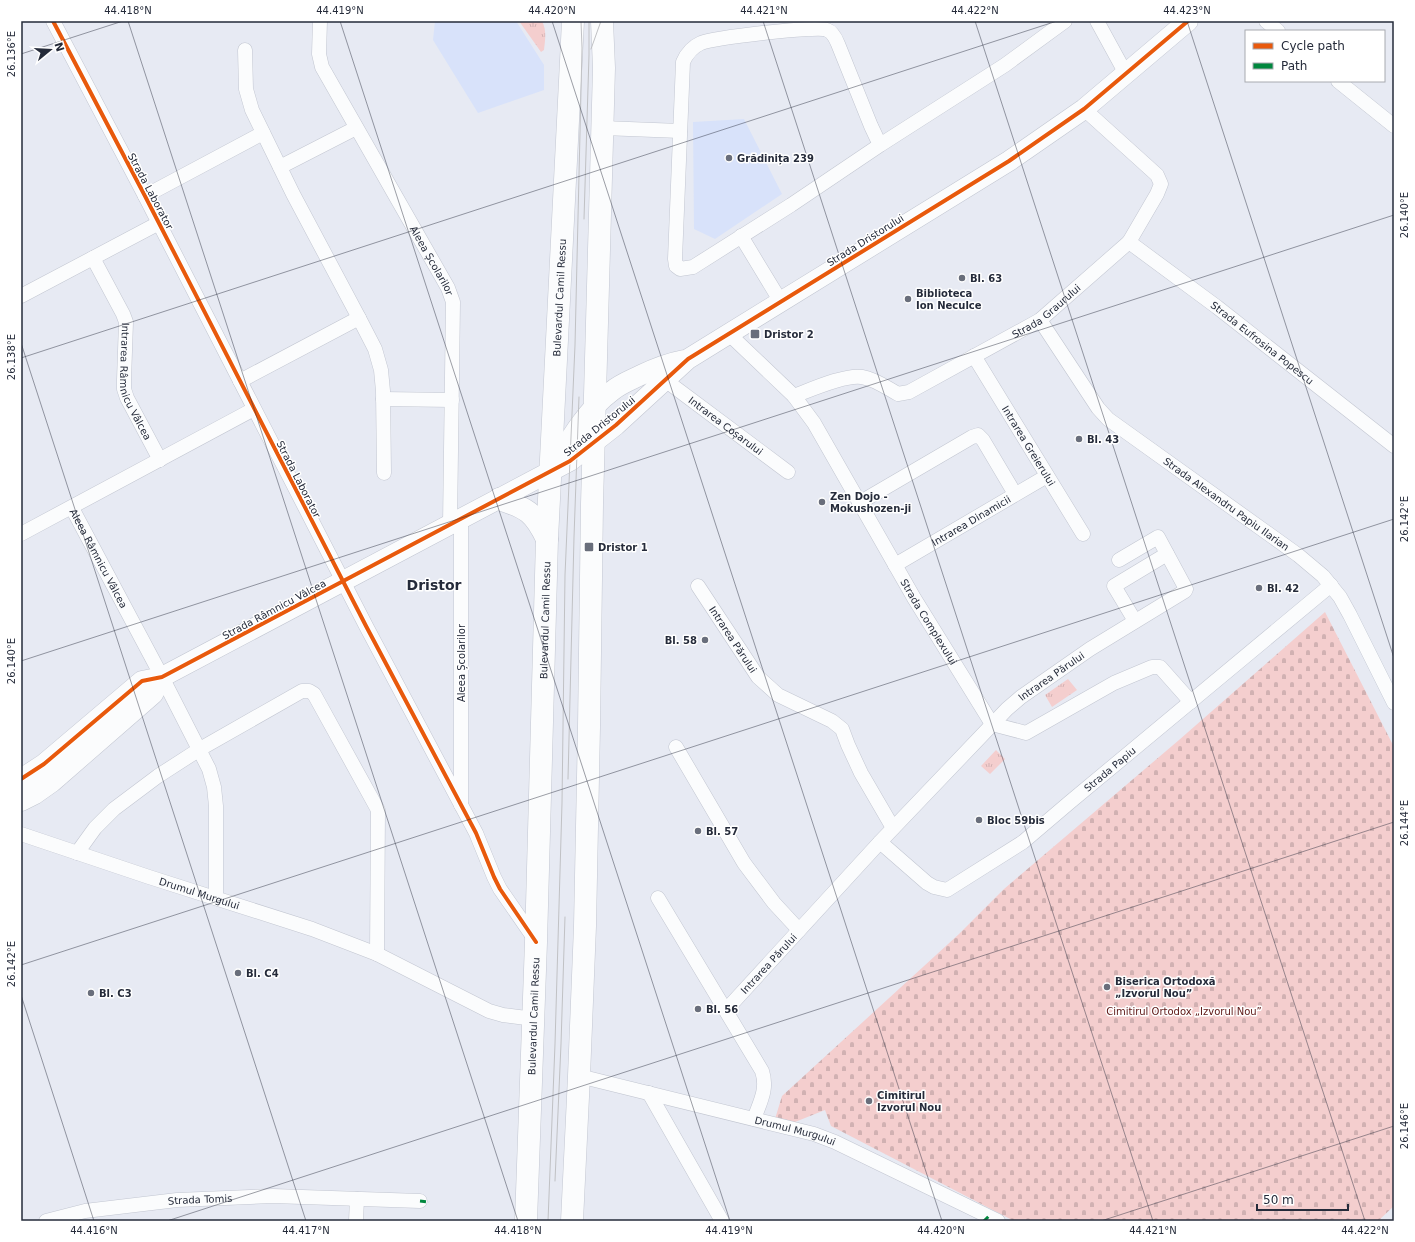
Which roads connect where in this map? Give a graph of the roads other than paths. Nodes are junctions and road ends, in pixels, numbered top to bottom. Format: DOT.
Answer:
graph roads {
  1 [pos="53,21"];
  2 [pos="320,21"];
  3 [pos="573,21"];
  4 [pos="602,21"];
  5 [pos="1098,21"];
  6 [pos="1188,21"];
  7 [pos="1266,21"];
  8 [pos="1062,22"];
  9 [pos="1277,30"];
  10 [pos="572,43"];
  11 [pos="604,45"];
  12 [pos="246,50"];
  13 [pos="1126,74"];
  14 [pos="1339,82"];
  15 [pos="1084,109"];
  16 [pos="1394,126"];
  17 [pos="356,128"];
  18 [pos="603,128"];
  19 [pos="680,131"];
  20 [pos="263,133"];
  21 [pos="880,145"];
  22 [pos="280,167"];
  23 [pos="145,196"];
  24 [pos="159,223"];
  25 [pos="741,236"];
  26 [pos="1130,242"];
  27 [pos="94,258"];
  28 [pos="21,296"];
  29 [pos="781,302"];
  30 [pos="359,318"];
  31 [pos="1040,320"];
  32 [pos="729,334"];
  33 [pos="974,356"];
  34 [pos="688,360"];
  35 [pos="665,380"];
  36 [pos="240,381"];
  37 [pos="794,396"];
  38 [pos="383,399"];
  39 [pos="452,400"];
  40 [pos="594,407"];
  41 [pos="254,409"];
  42 [pos="593,443"];
  43 [pos="1394,446"];
  44 [pos="160,460"];
  45 [pos="550,472"];
  46 [pos="788,472"];
  47 [pos="384,473"];
  48 [pos="1047,476"];
  49 [pos="1015,494"];
  50 [pos="499,499"];
  51 [pos="859,503"];
  52 [pos="72,508"];
  53 [pos="456,522"];
  54 [pos="21,534"];
  55 [pos="1083,534"];
  56 [pos="547,539"];
  57 [pos="1167,554"];
  58 [pos="1119,560"];
  59 [pos="895,565"];
  60 [pos="343,582"];
  61 [pos="1331,585"];
  62 [pos="698,586"];
  63 [pos="1135,621"];
  64 [pos="162,677"];
  65 [pos="1191,702"];
  66 [pos="1394,703"];
  67 [pos="992,724"];
  68 [pos="676,747"];
  69 [pos="200,749"];
  70 [pos="21,779"];
  71 [pos="21,801"];
  72 [pos="461,807"];
  73 [pos="893,828"];
  74 [pos="21,834"];
  75 [pos="880,842"];
  76 [pos="76,853"];
  77 [pos="216,898"];
  78 [pos="658,898"];
  79 [pos="799,930"];
  80 [pos="536,942"];
  81 [pos="376,954"];
  82 [pos="726,1010"];
  83 [pos="534,1019"];
  84 [pos="579,1076"];
  85 [pos="650,1093"];
  86 [pos="754,1119"];
  87 [pos="357,1199"];
  88 [pos="420,1201"];
  89 [pos="46,1221"];
  90 [pos="356,1221"];
  91 [pos="526,1221"];
  92 [pos="572,1221"];
  93 [pos="722,1221"];
  94 [pos="998,1221"];
  1 -- 23 [label="street, Strada Laborator"];
  2 -- 17 [label="street, Aleea Școlarilor"];
  3 -- 10 [label="main road, Bulevardul Camil Ressu"];
  4 -- 11 [label="main road"];
  5 -- 13 [label="street"];
  6 -- 13 [label="street, Strada Dristorului"];
  7 -- 9 [label="street"];
  8 -- 21 [label="street"];
  10 -- 11 [label="main road"];
  10 -- 45 [label="main road, Bulevardul Camil Ressu"];
  11 -- 18 [label="main road"];
  12 -- 20 [label="street"];
  13 -- 15 [label="street, Strada Dristorului"];
  14 -- 16 [label="street"];
  15 -- 26 [label="street, Strada Graurului"];
  15 -- 29 [label="street, Strada Dristorului"];
  17 -- 22 [label="street"];
  17 -- 39 [label="street, Aleea Școlarilor"];
  18 -- 19 [label="street"];
  18 -- 40 [label="main road"];
  19 -- 21 [label="street"];
  19 -- 25 [label="street"];
  20 -- 22 [label="street"];
  20 -- 23 [label="street, Strada Laborator"];
  21 -- 25 [label="street"];
  22 -- 30 [label="street"];
  23 -- 24 [label="street, Strada Laborator"];
  24 -- 27 [label="street"];
  24 -- 36 [label="street, Strada Laborator"];
  25 -- 29 [label="street"];
  26 -- 31 [label="street, Strada Graurului"];
  26 -- 43 [label="street, Strada Eufrosina Popescu"];
  27 -- 28 [label="street"];
  27 -- 44 [label="street, Intrarea Râmnicu Vâlcea"];
  29 -- 32 [label="street, Strada Dristorului"];
  30 -- 36 [label="street"];
  30 -- 38 [label="street"];
  31 -- 33 [label="street, Strada Graurului"];
  31 -- 61 [label="street, Strada Alexandru Papiu Ilarian"];
  32 -- 34 [label="street, Strada Dristorului"];
  32 -- 37 [label="street, Strada Complexului"];
  33 -- 37 [label="street, Strada Graurului"];
  33 -- 48 [label="street, Intrarea Greierului"];
  34 -- 35 [label="street, Strada Dristorului"];
  34 -- 40 [label="street, Strada Dristorului"];
  35 -- 42 [label="street, Strada Dristorului"];
  35 -- 46 [label="street, Intrarea Coșarului"];
  36 -- 41 [label="street, Strada Laborator"];
  37 -- 51 [label="street, Strada Complexului"];
  38 -- 39 [label="street"];
  38 -- 47 [label="street"];
  39 -- 53 [label="street, Aleea Școlarilor"];
  40 -- 42 [label="main road"];
  40 -- 45 [label="street, Strada Dristorului"];
  41 -- 44 [label="street, Aleea Râmnicu Vâlcea"];
  41 -- 60 [label="street, Strada Laborator"];
  42 -- 45 [label="street, Strada Dristorului"];
  42 -- 84 [label="main road"];
  44 -- 52 [label="street, Aleea Râmnicu Vâlcea"];
  45 -- 50 [label="street, Strada Râmnicu Vâlcea"];
  45 -- 56 [label="main road, Bulevardul Camil Ressu"];
  48 -- 49 [label="street, Intrarea Dinamicii"];
  48 -- 55 [label="street, Intrarea Greierului"];
  49 -- 51 [label="street"];
  49 -- 59 [label="street, Intrarea Dinamicii"];
  50 -- 53 [label="street, Strada Râmnicu Vâlcea"];
  50 -- 56 [label="main road"];
  51 -- 59 [label="street, Strada Complexului"];
  52 -- 54 [label="street"];
  52 -- 64 [label="street, Aleea Râmnicu Vâlcea"];
  53 -- 60 [label="street, Strada Râmnicu Vâlcea"];
  53 -- 72 [label="street, Aleea Școlarilor"];
  56 -- 80 [label="main road, Bulevardul Camil Ressu"];
  57 -- 58 [label="street, Intrarea Părului"];
  57 -- 63 [label="street, Intrarea Părului"];
  57 -- 63 [label="street"];
  59 -- 67 [label="street, Strada Complexului"];
  60 -- 64 [label="street, Strada Râmnicu Vâlcea"];
  60 -- 72 [label="street, Strada Laborator"];
  61 -- 65 [label="street, Strada Papiu"];
  61 -- 66 [label="street, Strada Alexandru Papiu Ilarian"];
  62 -- 73 [label="street, Intrarea Părului"];
  63 -- 67 [label="street, Intrarea Părului"];
  64 -- 69 [label="street, Aleea Râmnicu Vâlcea"];
  64 -- 70 [label="street, Strada Râmnicu Vâlcea"];
  64 -- 71 [label="street"];
  65 -- 67 [label="street"];
  65 -- 75 [label="street, Strada Papiu"];
  67 -- 73 [label="street, Intrarea Părului"];
  68 -- 79 [label="street"];
  69 -- 76 [label="street"];
  69 -- 77 [label="street, Aleea Râmnicu Vâlcea"];
  69 -- 81 [label="street"];
  72 -- 80 [label="street, Strada Laborator"];
  73 -- 75 [label="street, Intrarea Părului"];
  74 -- 76 [label="street, Drumul Murgului"];
  75 -- 79 [label="street, Intrarea Părului"];
  76 -- 77 [label="street, Drumul Murgului"];
  77 -- 81 [label="street, Drumul Murgului"];
  78 -- 82 [label="street"];
  79 -- 82 [label="street, Intrarea Părului"];
  80 -- 83 [label="main road, Bulevardul Camil Ressu"];
  81 -- 83 [label="street, Drumul Murgului"];
  82 -- 86 [label="street"];
  83 -- 91 [label="main road, Bulevardul Camil Ressu"];
  84 -- 85 [label="street, Drumul Murgului"];
  84 -- 92 [label="main road"];
  85 -- 86 [label="street, Drumul Murgului"];
  85 -- 93 [label="street"];
  86 -- 94 [label="street, Drumul Murgului"];
  87 -- 88 [label="street, Strada Tomis"];
  87 -- 89 [label="street, Strada Tomis"];
  87 -- 90 [label="street"];
}
